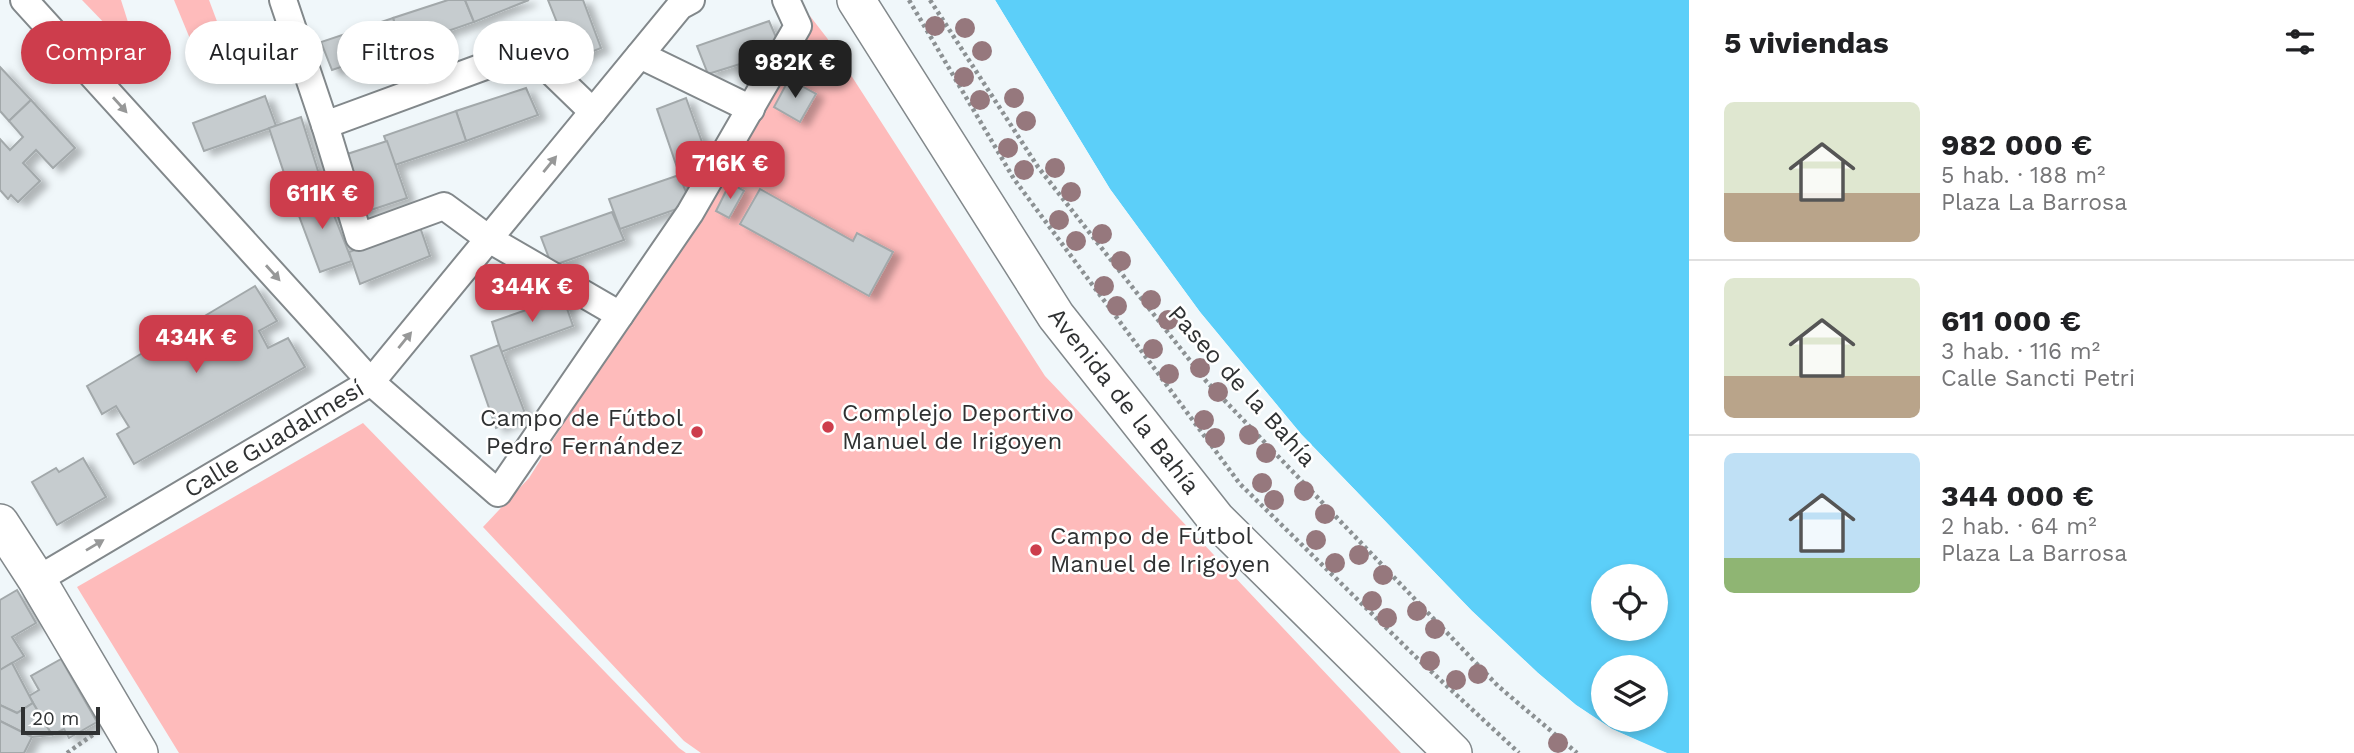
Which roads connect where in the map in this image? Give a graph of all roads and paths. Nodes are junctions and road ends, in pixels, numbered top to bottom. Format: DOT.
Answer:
graph roads {
  1 [pos="24,0"];
  2 [pos="283,0"];
  3 [pos="691,0"];
  4 [pos="786,0"];
  5 [pos="856,0"];
  6 [pos="909,0"];
  7 [pos="930,0"];
  8 [pos="640,55"];
  9 [pos="751,109"];
  10 [pos="593,112"];
  11 [pos="325,125"];
  12 [pos="489,239"];
  13 [pos="620,316"];
  14 [pos="371,382"];
  15 [pos="0,523"];
  16 [pos="37,580"];
  17 [pos="139,753"];
  18 [pos="1453,753"];
  19 [pos="1519,753"];
  20 [pos="1577,753"];
  1 -- 14 [label="street, one-way"];
  2 -- 11 [label="street"];
  3 -- 8 [label="street, Calle Guadalmesí"];
  4 -- 9 [label="street"];
  5 -- 18 [label="main road, Avenida de la Bahía"];
  6 -- 19 [label="path"];
  7 -- 20 [label="path, Paseo de la Bahía"];
  8 -- 9 [label="street"];
  8 -- 10 [label="street, Calle Guadalmesí"];
  9 -- 13 [label="street"];
  10 -- 11 [label="street"];
  12 -- 10 [label="street, Calle Guadalmesí, one-way"];
  11 -- 12 [label="street"];
  12 -- 13 [label="street"];
  14 -- 12 [label="street, Calle Guadalmesí, one-way"];
  13 -- 14 [label="street"];
  16 -- 14 [label="street, Calle Guadalmesí, one-way"];
  15 -- 16 [label="main road"];
  16 -- 17 [label="main road"];
}
